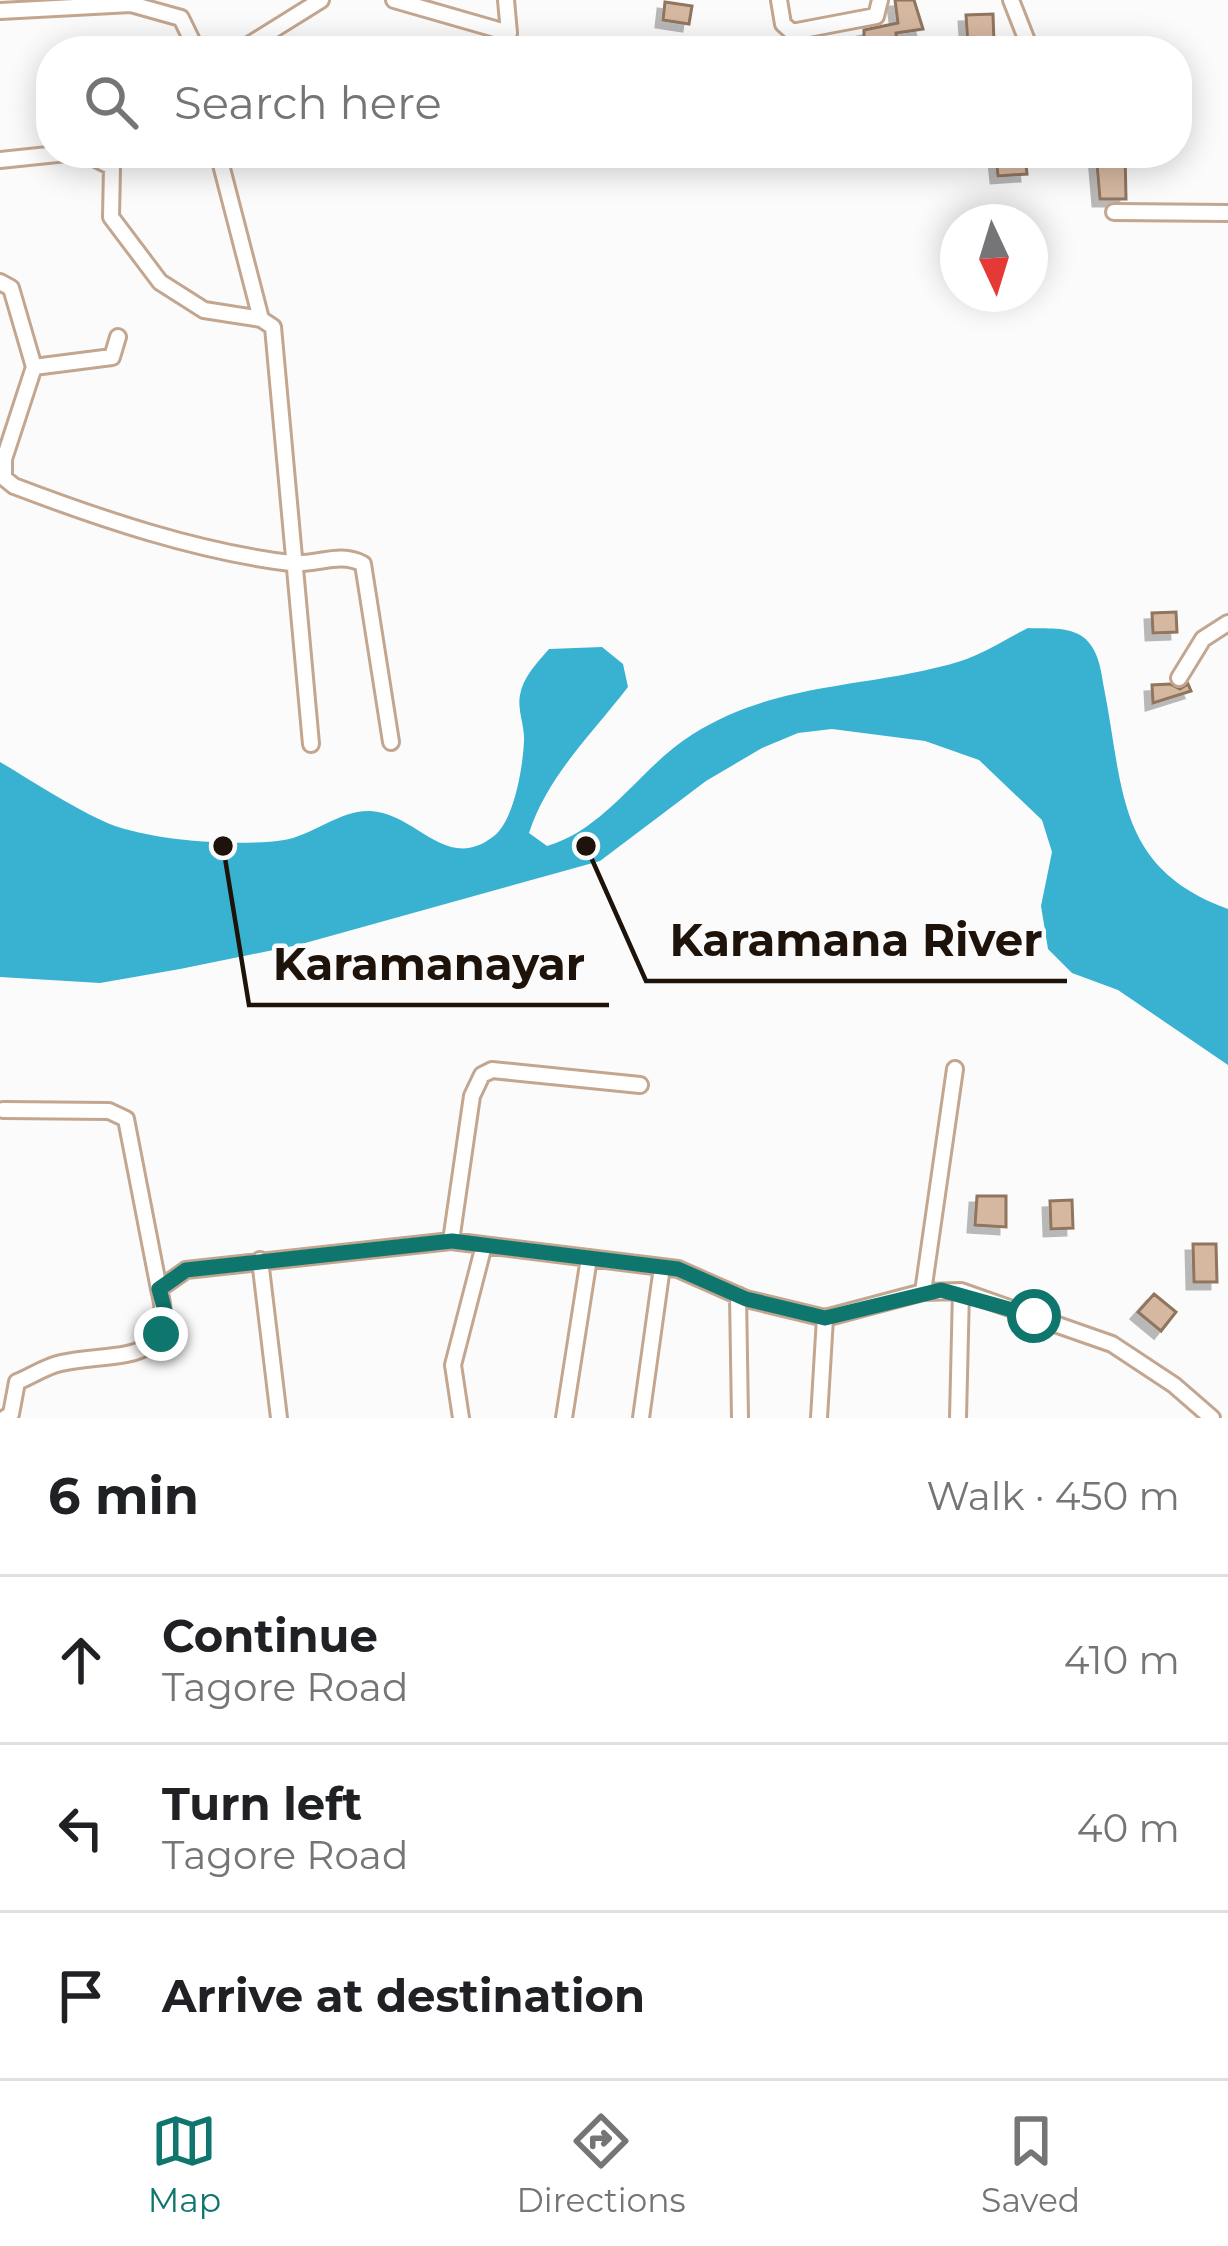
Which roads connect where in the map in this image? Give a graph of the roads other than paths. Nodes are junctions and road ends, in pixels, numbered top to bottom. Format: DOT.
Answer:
graph roads {
  1 [pos="321,0"];
  2 [pos="394,0"];
  3 [pos="506,0"];
  4 [pos="779,0"];
  5 [pos="880,0"];
  6 [pos="1011,0"];
  7 [pos="0,10"];
  8 [pos="190,36"];
  9 [pos="263,36"];
  10 [pos="1025,36"];
  11 [pos="36,156"];
  12 [pos="0,160"];
  13 [pos="112,168"];
  14 [pos="222,168"];
  15 [pos="1114,212"];
  16 [pos="1228,214"];
  17 [pos="0,282"];
  18 [pos="261,319"];
  19 [pos="118,337"];
  20 [pos="34,367"];
  21 [pos="292,563"];
  22 [pos="1228,623"];
  23 [pos="1179,678"];
  24 [pos="391,742"];
  25 [pos="311,744"];
  26 [pos="955,1069"];
  27 [pos="640,1084"];
  28 [pos="3,1110"];
  29 [pos="452,1241"];
  30 [pos="484,1245"];
  31 [pos="589,1258"];
  32 [pos="260,1260"];
  33 [pos="662,1267"];
  34 [pos="159,1289"];
  35 [pos="923,1292"];
  36 [pos="961,1292"];
  37 [pos="738,1294"];
  38 [pos="825,1318"];
  39 [pos="9,1417"];
  40 [pos="279,1418"];
  41 [pos="461,1418"];
  42 [pos="564,1418"];
  43 [pos="640,1418"];
  44 [pos="740,1418"];
  45 [pos="819,1418"];
  46 [pos="958,1418"];
  47 [pos="1212,1418"];
  1 -- 9 [label="street"];
  2 -- 3 [label="street"];
  4 -- 5 [label="street"];
  6 -- 10 [label="street"];
  7 -- 8 [label="street"];
  11 -- 12 [label="street"];
  13 -- 18 [label="street"];
  14 -- 18 [label="street"];
  15 -- 16 [label="street"];
  17 -- 20 [label="street"];
  18 -- 21 [label="street"];
  19 -- 20 [label="street"];
  20 -- 21 [label="street"];
  21 -- 24 [label="street"];
  21 -- 25 [label="street"];
  22 -- 23 [label="street"];
  26 -- 35 [label="street"];
  27 -- 29 [label="street"];
  28 -- 34 [label="street"];
  29 -- 30 [label="street"];
  29 -- 32 [label="street"];
  30 -- 31 [label="street"];
  30 -- 41 [label="street"];
  31 -- 33 [label="street"];
  31 -- 42 [label="street"];
  32 -- 34 [label="street"];
  32 -- 40 [label="street"];
  33 -- 37 [label="street"];
  33 -- 43 [label="street"];
  34 -- 39 [label="street"];
  35 -- 36 [label="street"];
  35 -- 38 [label="street"];
  36 -- 46 [label="street"];
  36 -- 47 [label="street"];
  37 -- 38 [label="street"];
  37 -- 44 [label="street"];
  38 -- 45 [label="street"];
}
